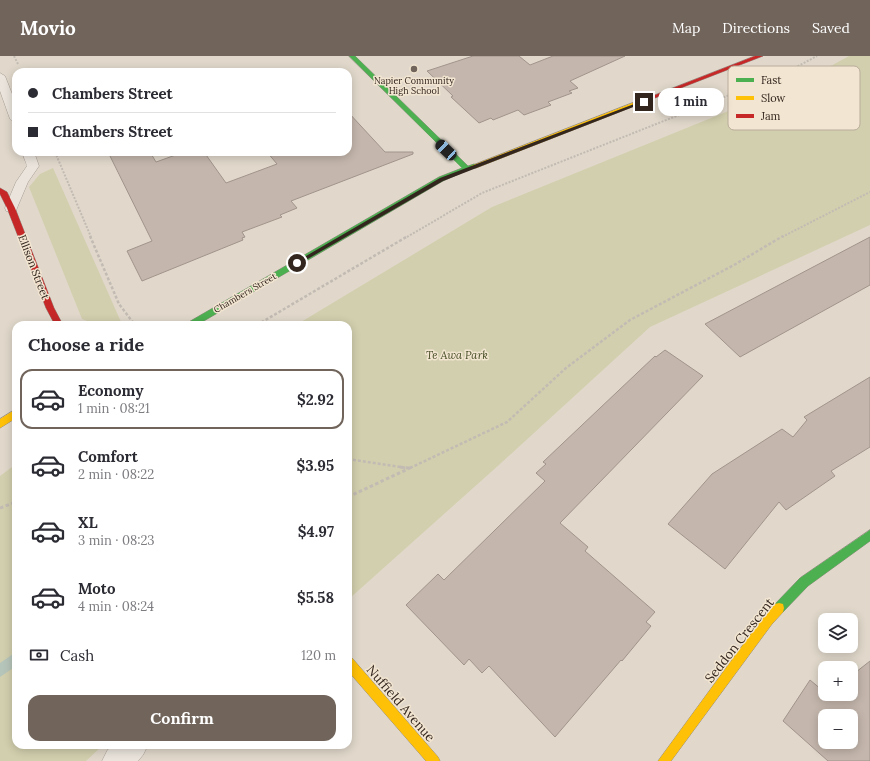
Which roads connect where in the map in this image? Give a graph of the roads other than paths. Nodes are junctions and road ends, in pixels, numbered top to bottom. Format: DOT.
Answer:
graph roads {
  1 [pos="352,56"];
  2 [pos="760,56"];
  3 [pos="734,66"];
  4 [pos="728,68"];
  5 [pos="0,76"];
  6 [pos="12,108"];
  7 [pos="29,156"];
  8 [pos="467,169"];
  9 [pos="0,190"];
  10 [pos="11,208"];
  11 [pos="57,321"];
  12 [pos="197,321"];
  13 [pos="12,416"];
  14 [pos="0,424"];
  15 [pos="870,535"];
  16 [pos="352,667"];
  17 [pos="129,749"];
  18 [pos="117,761"];
  19 [pos="434,761"];
  20 [pos="664,761"];
  1 -- 8 [label="main road"];
  2 -- 3 [label="main road, Chambers Street"];
  4 -- 8 [label="main road, Chambers Street"];
  5 -- 6 [label="lane"];
  7 -- 10 [label="lane"];
  8 -- 12 [label="main road, Chambers Street"];
  9 -- 10 [label="main road, Ellison Street"];
  10 -- 11 [label="main road, Ellison Street"];
  13 -- 14 [label="main road"];
  15 -- 20 [label="main road, Seddon Crescent"];
  16 -- 19 [label="main road, Nuffield Avenue"];
  17 -- 18 [label="street"];
}
